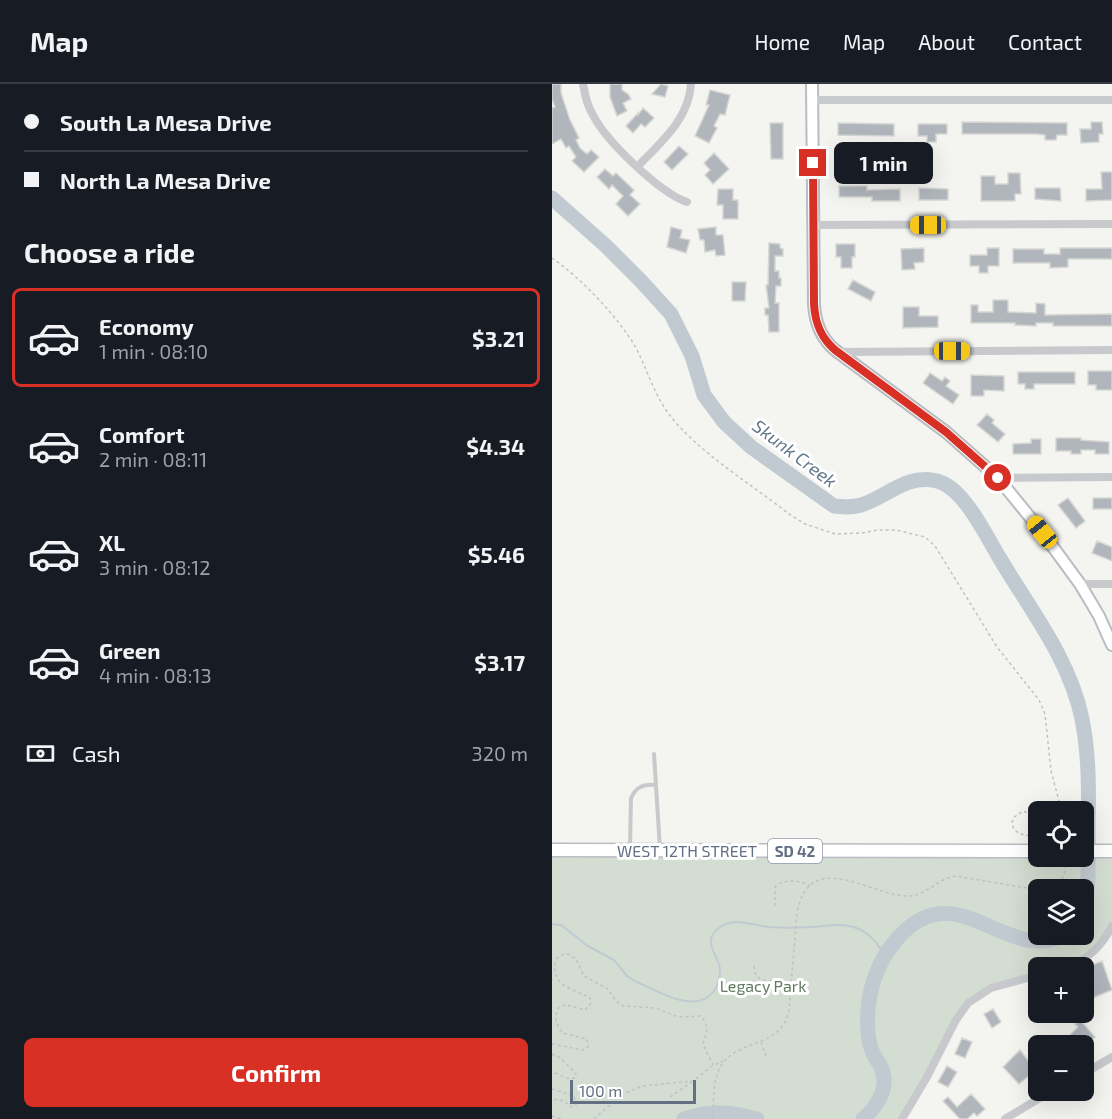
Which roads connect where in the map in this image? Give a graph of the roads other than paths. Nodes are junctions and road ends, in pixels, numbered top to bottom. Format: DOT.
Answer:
graph roads {
  1 [pos="583,84"];
  2 [pos="692,84"];
  3 [pos="812,84"];
  4 [pos="812,100"];
  5 [pos="1112,100"];
  6 [pos="638,165"];
  7 [pos="687,202"];
  8 [pos="1112,224"];
  9 [pos="813,225"];
  10 [pos="1112,351"];
  11 [pos="838,352"];
  12 [pos="1112,477"];
  13 [pos="998,478"];
  14 [pos="1080,584"];
  15 [pos="1112,584"];
  16 [pos="1112,645"];
  17 [pos="654,754"];
  18 [pos="656,785"];
  19 [pos="552,850"];
  20 [pos="630,850"];
  21 [pos="660,850"];
  22 [pos="1094,850"];
  23 [pos="1111,850"];
  24 [pos="1028,851"];
  25 [pos="1112,926"];
  26 [pos="1085,957"];
  27 [pos="1028,978"];
  28 [pos="1112,1057"];
  29 [pos="1094,1068"];
  30 [pos="1035,1101"];
  31 [pos="902,1119"];
  32 [pos="1005,1119"];
  1 -- 6 [label="street"];
  2 -- 6 [label="street"];
  3 -- 4 [label="street"];
  4 -- 5 [label="street"];
  4 -- 9 [label="street"];
  6 -- 7 [label="street"];
  8 -- 9 [label="street"];
  9 -- 11 [label="street"];
  10 -- 11 [label="street"];
  11 -- 13 [label="street"];
  12 -- 13 [label="street"];
  13 -- 14 [label="street"];
  14 -- 15 [label="street"];
  14 -- 16 [label="street"];
  17 -- 18 [label="lane"];
  18 -- 20 [label="lane"];
  18 -- 21 [label="lane"];
  19 -- 20 [label="main road, WEST 12TH STREET / SD 42"];
  20 -- 21 [label="main road, WEST 12TH STREET / SD 42"];
  21 -- 24 [label="main road, WEST 12TH STREET / SD 42"];
  22 -- 23 [label="main road"];
  25 -- 26 [label="street"];
  27 -- 31 [label="street"];
  28 -- 29 [label="street"];
  30 -- 32 [label="street"];
}
